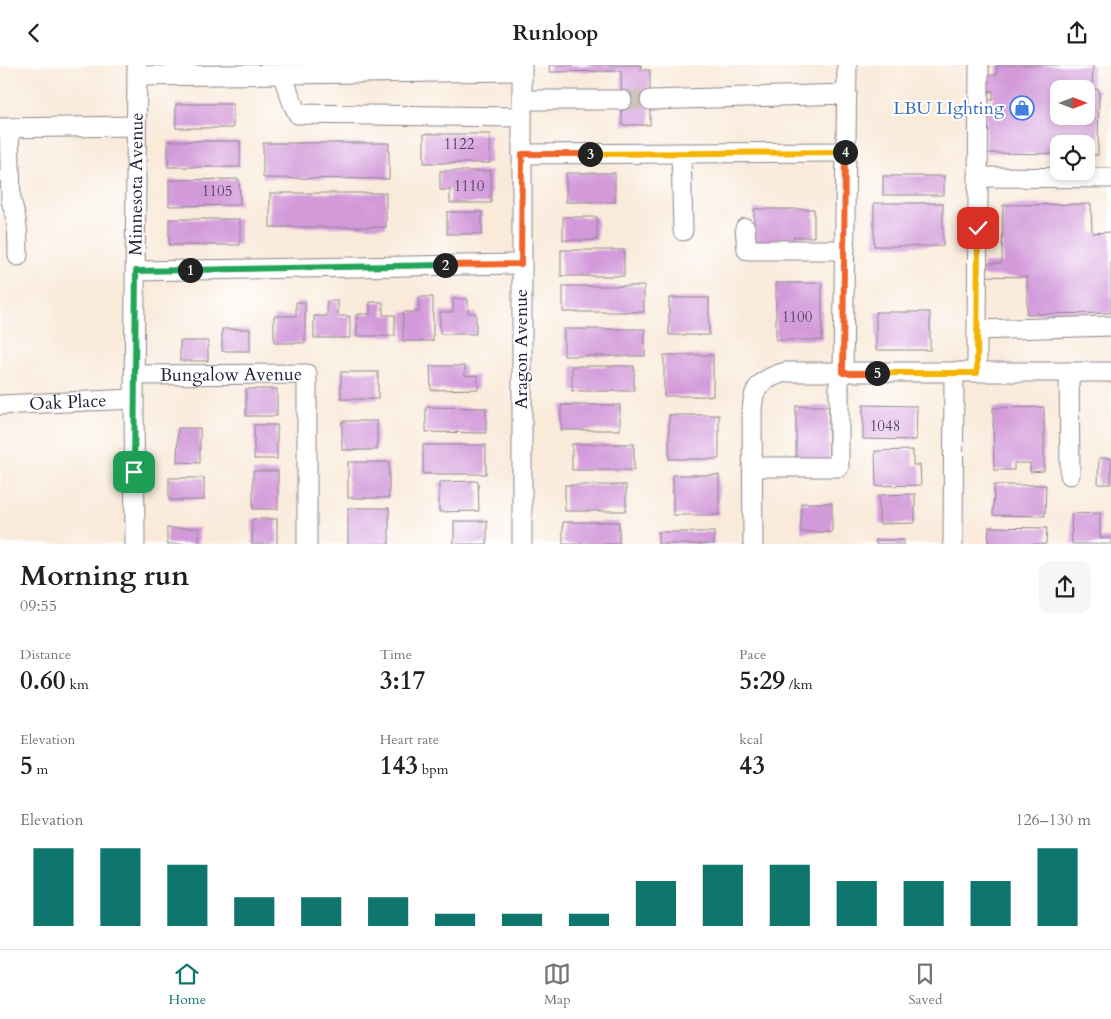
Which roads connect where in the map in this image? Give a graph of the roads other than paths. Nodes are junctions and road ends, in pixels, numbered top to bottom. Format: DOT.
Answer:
graph roads {
  1 [pos="847,65"];
  2 [pos="979,65"];
  3 [pos="522,68"];
  4 [pos="330,69"];
  5 [pos="372,69"];
  6 [pos="137,70"];
  7 [pos="231,70"];
  8 [pos="282,74"];
  9 [pos="847,94"];
  10 [pos="616,100"];
  11 [pos="650,100"];
  12 [pos="522,108"];
  13 [pos="136,126"];
  14 [pos="5,128"];
  15 [pos="846,152"];
  16 [pos="681,153"];
  17 [pos="522,154"];
  18 [pos="978,177"];
  19 [pos="1111,178"];
  20 [pos="745,228"];
  21 [pos="683,231"];
  22 [pos="845,249"];
  23 [pos="18,256"];
  24 [pos="521,264"];
  25 [pos="136,271"];
  26 [pos="1111,327"];
  27 [pos="977,330"];
  28 [pos="843,373"];
  29 [pos="954,373"];
  30 [pos="977,373"];
  31 [pos="1068,373"];
  32 [pos="1111,373"];
  33 [pos="135,375"];
  34 [pos="134,399"];
  35 [pos="0,405"];
  36 [pos="752,467"];
  37 [pos="1070,475"];
  38 [pos="135,544"];
  39 [pos="307,544"];
  40 [pos="522,544"];
  41 [pos="753,544"];
  42 [pos="953,544"];
  1 -- 9 [label="street"];
  2 -- 18 [label="street"];
  3 -- 5 [label="street"];
  3 -- 12 [label="street, Aragon Avenue"];
  4 -- 5 [label="street"];
  4 -- 8 [label="street"];
  6 -- 7 [label="street"];
  6 -- 13 [label="street, Minnesota Avenue"];
  7 -- 8 [label="street"];
  8 -- 12 [label="street"];
  9 -- 11 [label="street"];
  9 -- 15 [label="street"];
  10 -- 12 [label="street"];
  12 -- 17 [label="street, Aragon Avenue"];
  13 -- 14 [label="street"];
  13 -- 25 [label="street, Minnesota Avenue"];
  14 -- 23 [label="street"];
  15 -- 16 [label="street"];
  15 -- 22 [label="street"];
  16 -- 17 [label="street"];
  16 -- 21 [label="street"];
  17 -- 24 [label="street, Aragon Avenue"];
  18 -- 19 [label="street"];
  18 -- 27 [label="street"];
  20 -- 22 [label="street"];
  22 -- 28 [label="street"];
  24 -- 25 [label="street"];
  24 -- 40 [label="street, Aragon Avenue"];
  25 -- 33 [label="street, Minnesota Avenue"];
  26 -- 27 [label="street"];
  27 -- 30 [label="street"];
  28 -- 29 [label="street"];
  28 -- 36 [label="street"];
  28 -- 36 [label="street"];
  29 -- 30 [label="street"];
  29 -- 42 [label="street"];
  30 -- 31 [label="street"];
  31 -- 32 [label="street"];
  31 -- 37 [label="street"];
  33 -- 34 [label="street, Minnesota Avenue"];
  33 -- 39 [label="street, Bungalow Avenue"];
  34 -- 35 [label="street, Oak Place"];
  34 -- 38 [label="street, Minnesota Avenue"];
  36 -- 41 [label="street"];
}
